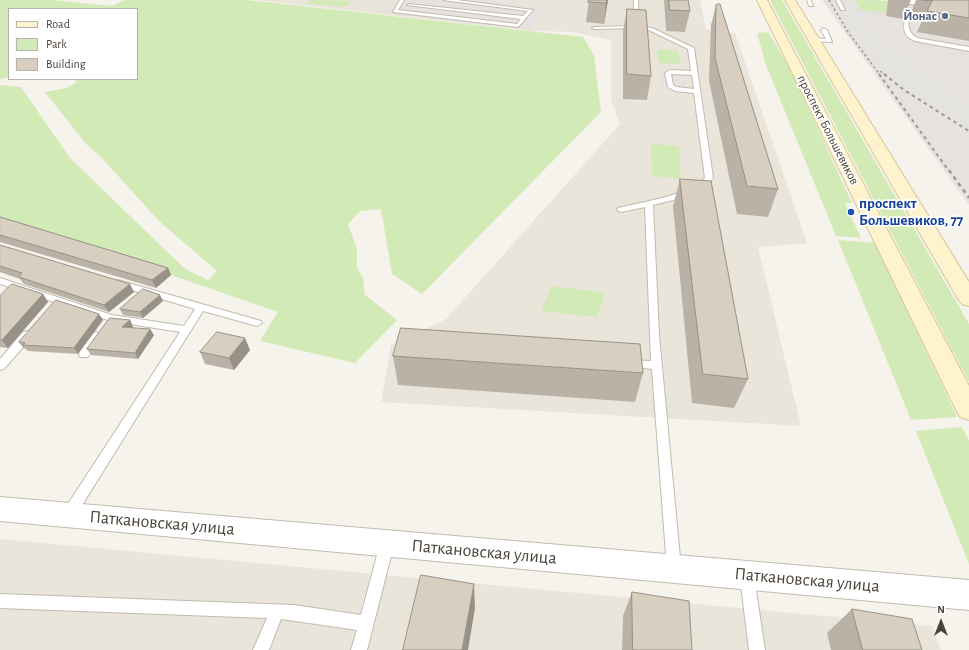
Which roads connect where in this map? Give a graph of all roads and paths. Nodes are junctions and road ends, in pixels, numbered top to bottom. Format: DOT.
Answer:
graph roads {
  1 [pos="414,0"];
  2 [pos="445,0"];
  3 [pos="636,0"];
  4 [pos="762,0"];
  5 [pos="790,0"];
  6 [pos="809,0"];
  7 [pos="838,0"];
  8 [pos="899,0"];
  9 [pos="401,2"];
  10 [pos="906,4"];
  11 [pos="409,5"];
  12 [pos="812,5"];
  13 [pos="969,6"];
  14 [pos="843,9"];
  15 [pos="969,11"];
  16 [pos="525,18"];
  17 [pos="635,27"];
  18 [pos="594,28"];
  19 [pos="969,49"];
  20 [pos="694,73"];
  21 [pos="697,91"];
  22 [pos="649,204"];
  23 [pos="621,210"];
  24 [pos="108,280"];
  25 [pos="0,281"];
  26 [pos="144,290"];
  27 [pos="56,300"];
  28 [pos="133,300"];
  29 [pos="969,300"];
  30 [pos="201,307"];
  31 [pos="122,309"];
  32 [pos="47,311"];
  33 [pos="106,324"];
  34 [pos="257,324"];
  35 [pos="34,327"];
  36 [pos="186,330"];
  37 [pos="84,354"];
  38 [pos="622,362"];
  39 [pos="656,365"];
  40 [pos="0,366"];
  41 [pos="969,410"];
  42 [pos="0,509"];
  43 [pos="69,514"];
  44 [pos="387,544"];
  45 [pos="674,568"];
  46 [pos="746,574"];
  47 [pos="969,595"];
  48 [pos="0,601"];
  49 [pos="277,611"];
  50 [pos="367,624"];
  51 [pos="261,650"];
  52 [pos="359,650"];
  53 [pos="757,650"];
  1 -- 11 [label="lane"];
  2 -- 16 [label="lane"];
  3 -- 17 [label="lane"];
  4 -- 41 [label="main road, проспект Большевиков"];
  5 -- 29 [label="main road, проспект Большевиков"];
  6 -- 12 [label="lane"];
  7 -- 14 [label="lane"];
  8 -- 10 [label="street"];
  9 -- 11 [label="lane"];
  9 -- 16 [label="lane"];
  10 -- 13 [label="street"];
  10 -- 15 [label="lane"];
  10 -- 19 [label="lane"];
  11 -- 16 [label="lane"];
  17 -- 18 [label="lane"];
  17 -- 20 [label="lane"];
  20 -- 21 [label="lane"];
  20 -- 21 [label="lane"];
  21 -- 22 [label="lane"];
  22 -- 23 [label="lane"];
  22 -- 39 [label="lane"];
  24 -- 26 [label="lane"];
  25 -- 27 [label="lane"];
  26 -- 28 [label="lane"];
  26 -- 30 [label="lane"];
  27 -- 32 [label="lane"];
  27 -- 33 [label="lane"];
  30 -- 34 [label="lane"];
  30 -- 36 [label="lane"];
  31 -- 33 [label="lane"];
  33 -- 36 [label="lane"];
  33 -- 37 [label="lane"];
  35 -- 40 [label="lane"];
  36 -- 43 [label="lane"];
  38 -- 39 [label="lane"];
  39 -- 45 [label="lane"];
  42 -- 43 [label="street, Паткановская улица"];
  43 -- 44 [label="street, Паткановская улица"];
  44 -- 45 [label="street, Паткановская улица"];
  44 -- 50 [label="lane"];
  45 -- 46 [label="street, Паткановская улица"];
  46 -- 47 [label="street, Паткановская улица"];
  46 -- 53 [label="lane"];
  48 -- 49 [label="lane"];
  49 -- 50 [label="lane"];
  49 -- 51 [label="lane"];
  50 -- 52 [label="lane"];
}
